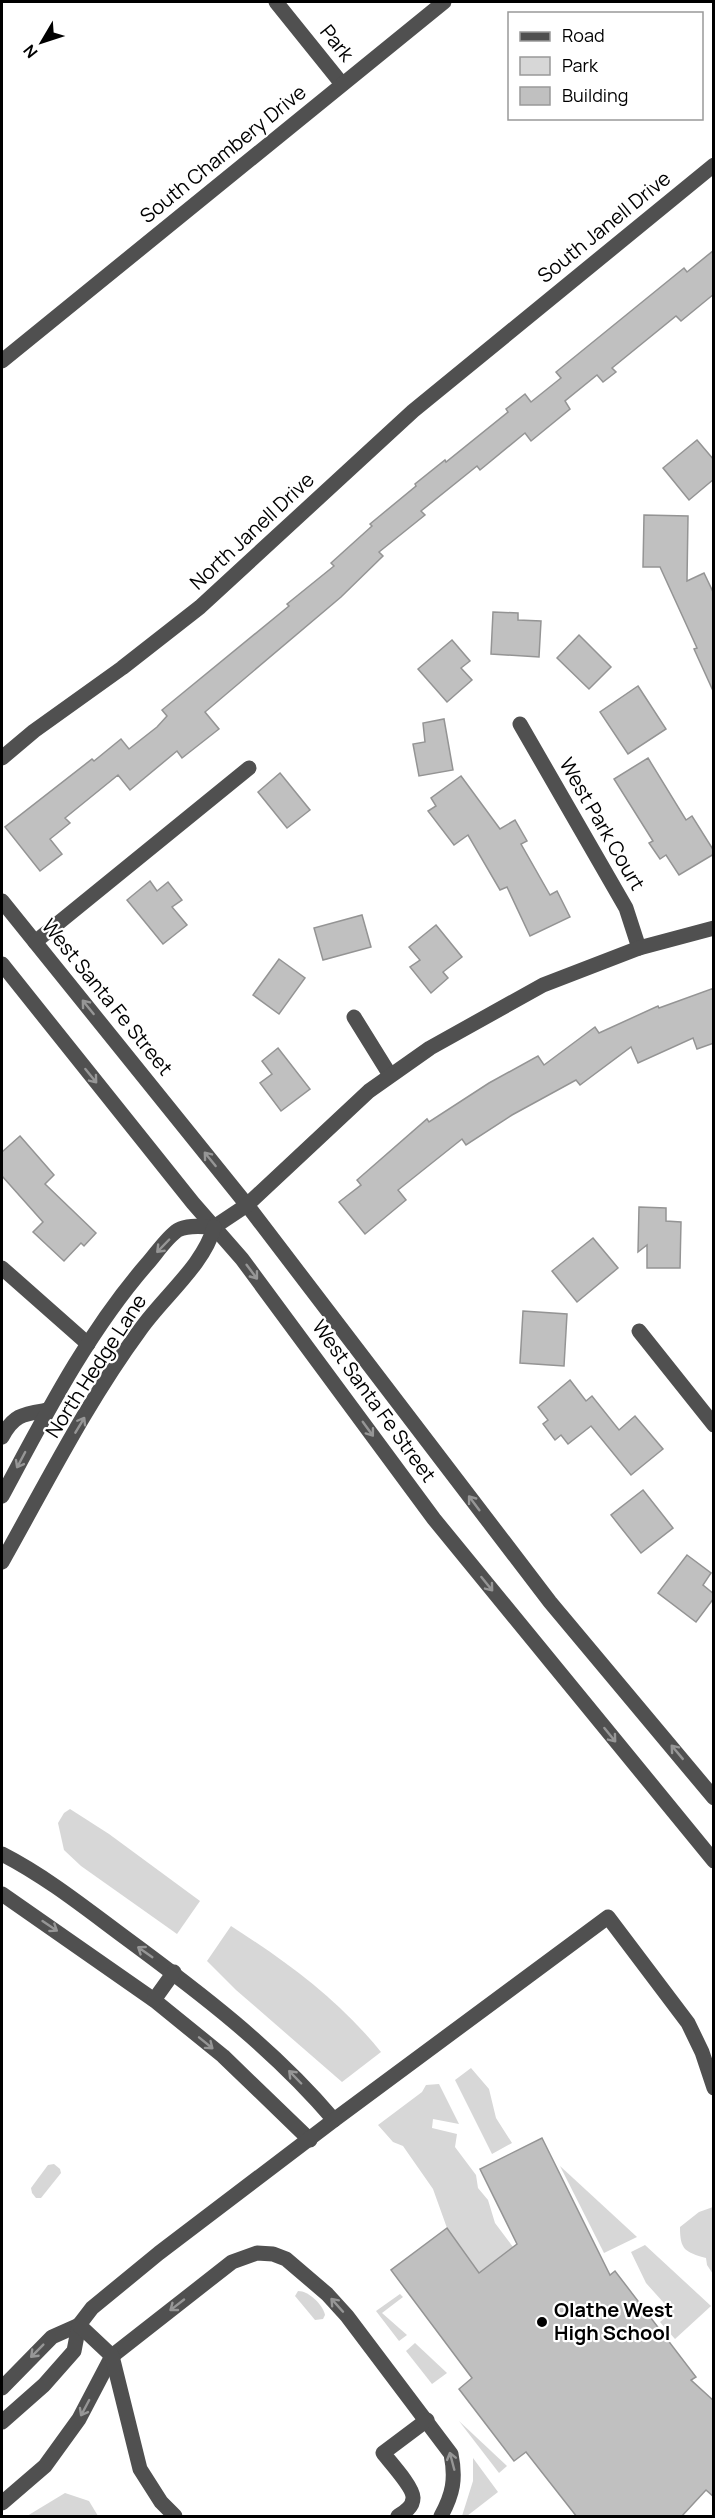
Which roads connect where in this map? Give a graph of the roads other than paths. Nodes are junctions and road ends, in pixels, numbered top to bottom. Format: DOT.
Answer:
graph roads {
  1 [pos="276,2"];
  2 [pos="444,2"];
  3 [pos="342,84"];
  4 [pos="714,165"];
  5 [pos="521,323"];
  6 [pos="2,361"];
  7 [pos="520,724"];
  8 [pos="2,758"];
  9 [pos="249,768"];
  10 [pos="2,901"];
  11 [pos="714,928"];
  12 [pos="35,942"];
  13 [pos="639,948"];
  14 [pos="2,964"];
  15 [pos="354,1017"];
  16 [pos="390,1075"];
  17 [pos="247,1205"];
  18 [pos="214,1227"];
  19 [pos="2,1268"];
  20 [pos="639,1331"];
  21 [pos="88,1344"];
  22 [pos="48,1410"];
  23 [pos="714,1425"];
  24 [pos="2,1437"];
  25 [pos="2,1496"];
  26 [pos="2,1562"];
  27 [pos="714,1798"];
  28 [pos="2,1854"];
  29 [pos="714,1861"];
  30 [pos="2,1894"];
  31 [pos="174,1972"];
  32 [pos="154,2000"];
  33 [pos="714,2088"];
  34 [pos="334,2120"];
  35 [pos="310,2139"];
  36 [pos="79,2325"];
  37 [pos="112,2356"];
  38 [pos="2,2388"];
  39 [pos="427,2420"];
  40 [pos="2,2422"];
  41 [pos="2,2503"];
  42 [pos="175,2517"];
  43 [pos="398,2517"];
  44 [pos="441,2517"];
  1 -- 3 [label="street, Park"];
  2 -- 3 [label="street, South Chambery Drive"];
  3 -- 6 [label="street, South Chambery Drive"];
  4 -- 5 [label="street, South Janell Drive"];
  5 -- 8 [label="street, North Janell Drive"];
  7 -- 13 [label="street, West Park Court"];
  9 -- 12 [label="street"];
  10 -- 12 [label="street, West Santa Fe Street"];
  11 -- 13 [label="street"];
  17 -- 12 [label="street, West Santa Fe Street, one-way"];
  13 -- 16 [label="street"];
  14 -- 18 [label="street, West Santa Fe Street, one-way"];
  15 -- 16 [label="street"];
  16 -- 17 [label="street"];
  17 -- 18 [label="street"];
  27 -- 17 [label="street, West Santa Fe Street, one-way"];
  18 -- 21 [label="street, North Hedge Lane, one-way"];
  26 -- 18 [label="street, North Hedge Lane, one-way"];
  18 -- 29 [label="street, West Santa Fe Street, one-way"];
  19 -- 21 [label="street"];
  20 -- 23 [label="street"];
  21 -- 22 [label="street, North Hedge Lane"];
  22 -- 24 [label="street"];
  22 -- 25 [label="street, North Hedge Lane, one-way"];
  31 -- 28 [label="street, one-way"];
  30 -- 32 [label="street, one-way"];
  31 -- 32 [label="street"];
  34 -- 31 [label="street, one-way"];
  32 -- 35 [label="street, one-way"];
  33 -- 34 [label="street"];
  34 -- 35 [label="street"];
  35 -- 36 [label="street"];
  36 -- 37 [label="street"];
  36 -- 38 [label="street, one-way"];
  36 -- 40 [label="street"];
  39 -- 37 [label="street, one-way"];
  37 -- 41 [label="street, one-way"];
  37 -- 42 [label="street"];
  39 -- 43 [label="street"];
  44 -- 39 [label="street, one-way"];
}
